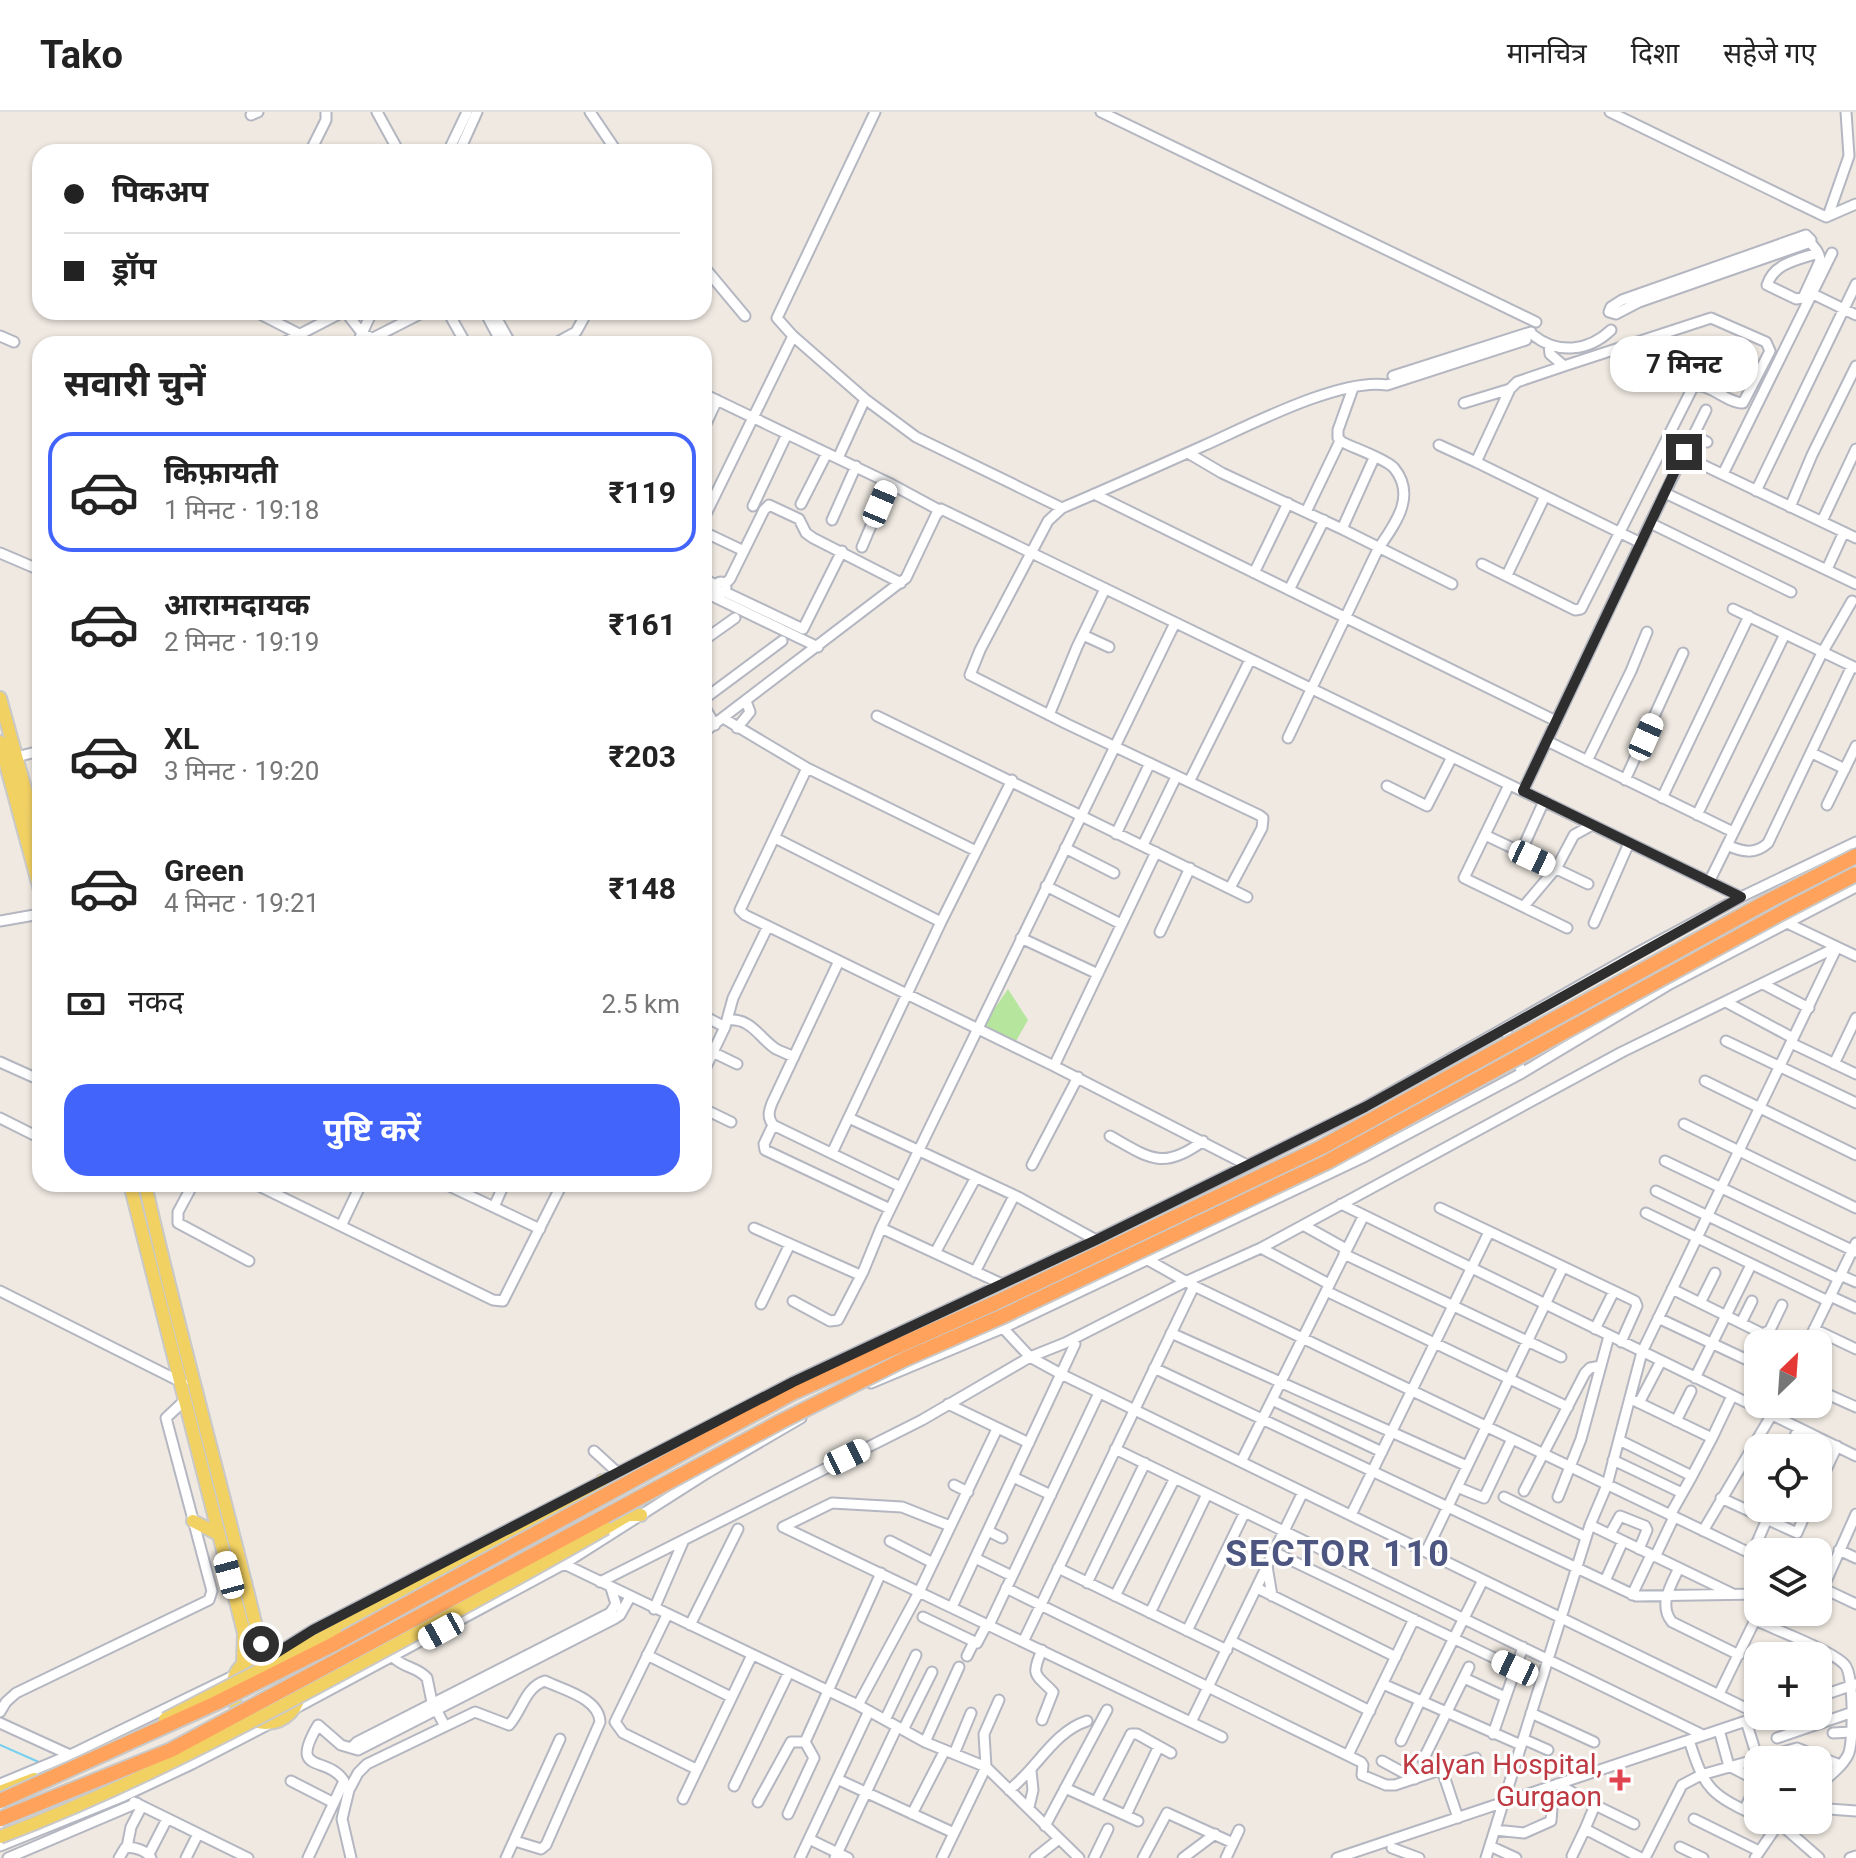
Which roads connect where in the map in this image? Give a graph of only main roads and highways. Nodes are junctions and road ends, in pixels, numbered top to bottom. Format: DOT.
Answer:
graph roads {
  1 [pos="0,698"];
  2 [pos="0,742"];
  3 [pos="32,814"];
  4 [pos="1856,856"];
  5 [pos="32,860"];
  6 [pos="1856,874"];
  7 [pos="132,1192"];
  8 [pos="147,1192"];
  9 [pos="599,1486"];
  10 [pos="641,1515"];
  11 [pos="193,1521"];
  12 [pos="218,1534"];
  13 [pos="270,1655"];
  14 [pos="243,1663"];
  15 [pos="0,1792"];
  16 [pos="0,1801"];
  17 [pos="0,1819"];
  18 [pos="1,1842"];
  1 -- 3 [label="main road"];
  2 -- 5 [label="main road"];
  4 -- 16 [label="highway, bridge"];
  6 -- 17 [label="highway, bridge"];
  7 -- 12 [label="main road"];
  8 -- 13 [label="main road"];
  9 -- 15 [label="main road, bridge"];
  10 -- 18 [label="main road, bridge"];
  11 -- 12 [label="main road"];
  12 -- 14 [label="main road"];
  13 -- 14 [label="main road"];
  13 -- 14 [label="main road"];
}
